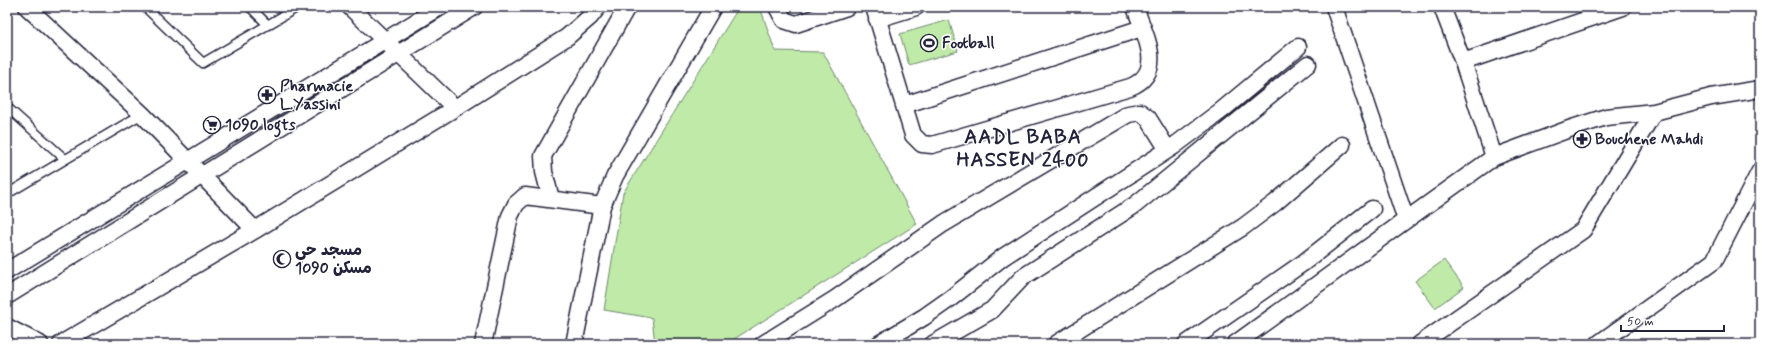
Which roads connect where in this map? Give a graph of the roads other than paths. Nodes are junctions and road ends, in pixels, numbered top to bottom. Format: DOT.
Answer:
graph roads {
  1 [pos="27,7"];
  2 [pos="145,7"];
  3 [pos="250,7"];
  4 [pos="298,7"];
  5 [pos="350,7"];
  6 [pos="440,7"];
  7 [pos="474,7"];
  8 [pos="598,7"];
  9 [pos="626,7"];
  10 [pos="713,7"];
  11 [pos="777,7"];
  12 [pos="847,7"];
  13 [pos="916,7"];
  14 [pos="1135,7"];
  15 [pos="1334,7"];
  16 [pos="1442,7"];
  17 [pos="1623,7"];
  18 [pos="875,13"];
  19 [pos="268,25"];
  20 [pos="1142,28"];
  21 [pos="385,41"];
  22 [pos="1298,47"];
  23 [pos="399,54"];
  24 [pos="1463,62"];
  25 [pos="1308,64"];
  26 [pos="1760,89"];
  27 [pos="904,105"];
  28 [pos="7,107"];
  29 [pos="455,108"];
  30 [pos="1654,112"];
  31 [pos="142,114"];
  32 [pos="1342,145"];
  33 [pos="1168,150"];
  34 [pos="1494,157"];
  35 [pos="65,160"];
  36 [pos="188,160"];
  37 [pos="1760,171"];
  38 [pos="202,175"];
  39 [pos="7,194"];
  40 [pos="551,199"];
  41 [pos="602,206"];
  42 [pos="1372,209"];
  43 [pos="1406,220"];
  44 [pos="255,230"];
  45 [pos="7,271"];
  46 [pos="7,296"];
  47 [pos="7,327"];
  48 [pos="40,344"];
  49 [pos="61,344"];
  50 [pos="484,344"];
  51 [pos="574,344"];
  52 [pos="763,344"];
  53 [pos="879,344"];
  54 [pos="933,344"];
  55 [pos="1056,344"];
  56 [pos="1186,344"];
  57 [pos="1235,344"];
  58 [pos="1420,344"];
  59 [pos="1598,344"];
  1 -- 31 [label="street"];
  2 -- 19 [label="lane"];
  3 -- 19 [label="lane"];
  4 -- 19 [label="lane"];
  5 -- 21 [label="street"];
  6 -- 21 [label="street"];
  7 -- 23 [label="street"];
  8 -- 29 [label="street"];
  9 -- 40 [label="street"];
  10 -- 41 [label="street"];
  11 -- 12 [label="street"];
  13 -- 18 [label="street"];
  14 -- 20 [label="street"];
  15 -- 43 [label="street"];
  16 -- 24 [label="street"];
  17 -- 24 [label="street"];
  18 -- 27 [label="street"];
  20 -- 27 [label="street"];
  20 -- 27 [label="street"];
  21 -- 23 [label="street"];
  21 -- 36 [label="street"];
  22 -- 33 [label="street"];
  23 -- 29 [label="street"];
  23 -- 38 [label="street"];
  24 -- 34 [label="street"];
  25 -- 54 [label="street"];
  26 -- 30 [label="street"];
  28 -- 35 [label="lane"];
  29 -- 44 [label="street"];
  30 -- 34 [label="street"];
  30 -- 58 [label="street"];
  31 -- 35 [label="lane"];
  31 -- 36 [label="street"];
  32 -- 55 [label="street"];
  33 -- 52 [label="street"];
  33 -- 53 [label="street"];
  34 -- 43 [label="street"];
  35 -- 39 [label="lane"];
  36 -- 38 [label="street"];
  36 -- 45 [label="street"];
  37 -- 59 [label="street"];
  38 -- 44 [label="street"];
  38 -- 46 [label="street"];
  40 -- 41 [label="street"];
  40 -- 50 [label="street"];
  41 -- 51 [label="street"];
  42 -- 56 [label="street"];
  43 -- 57 [label="street"];
  44 -- 49 [label="street"];
  47 -- 48 [label="street"];
}
